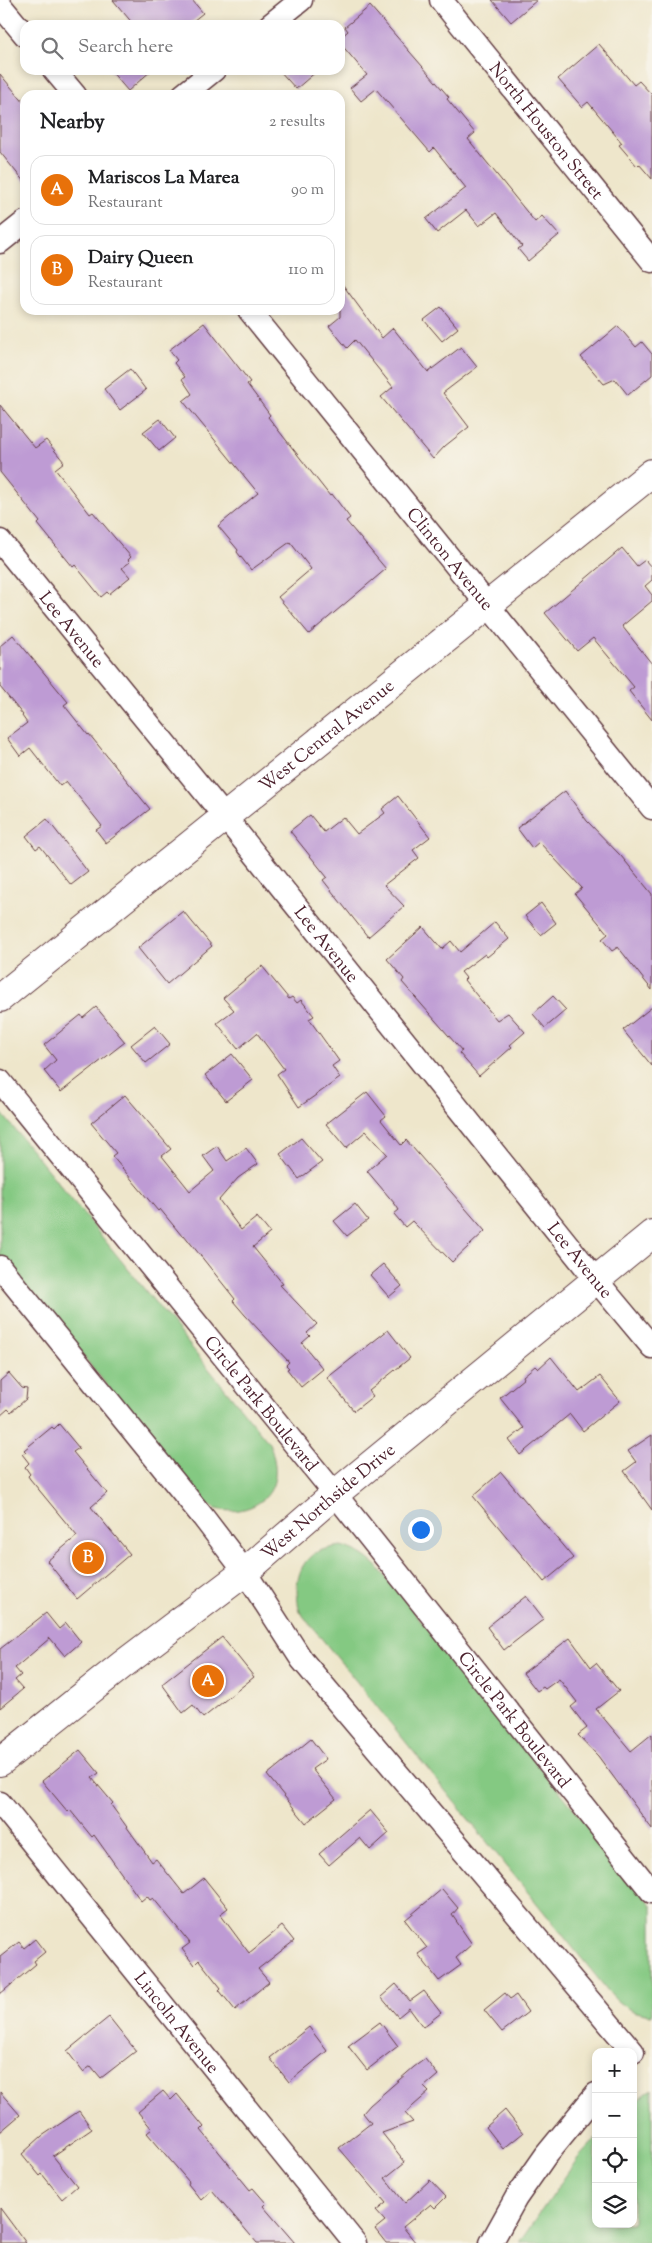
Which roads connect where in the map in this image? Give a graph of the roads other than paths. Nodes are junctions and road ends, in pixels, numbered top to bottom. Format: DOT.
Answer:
graph roads {
  1 [pos="301,0"];
  2 [pos="440,0"];
  3 [pos="0,5"];
  4 [pos="276,20"];
  5 [pos="20,29"];
  6 [pos="58,75"];
  7 [pos="208,75"];
  8 [pos="71,90"];
  9 [pos="189,90"];
  10 [pos="20,226"];
  11 [pos="0,242"];
  12 [pos="652,261"];
  13 [pos="253,315"];
  14 [pos="652,473"];
  15 [pos="0,541"];
  16 [pos="488,605"];
  17 [pos="652,808"];
  18 [pos="225,817"];
  19 [pos="0,998"];
  20 [pos="0,1081"];
  21 [pos="652,1234"];
  22 [pos="0,1267"];
  23 [pos="596,1280"];
  24 [pos="652,1347"];
  25 [pos="335,1494"];
  26 [pos="245,1572"];
  27 [pos="0,1762"];
  28 [pos="0,1803"];
  29 [pos="652,1892"];
  30 [pos="638,2054"];
  31 [pos="592,2099"];
  32 [pos="355,2243"];
  33 [pos="491,2243"];
  1 -- 4 [label="street"];
  2 -- 12 [label="street, North Houston Street"];
  3 -- 5 [label="street"];
  6 -- 8 [label="street"];
  7 -- 9 [label="street"];
  10 -- 11 [label="street"];
  13 -- 16 [label="street, Clinton Avenue"];
  14 -- 16 [label="main road, West Central Avenue"];
  15 -- 18 [label="street, Lee Avenue"];
  16 -- 17 [label="street, Clinton Avenue"];
  16 -- 18 [label="main road, West Central Avenue"];
  18 -- 19 [label="main road, West Central Avenue"];
  18 -- 23 [label="street, Lee Avenue"];
  20 -- 25 [label="street, Circle Park Boulevard"];
  21 -- 23 [label="main road, West Northside Drive"];
  22 -- 26 [label="street"];
  23 -- 24 [label="street, Lee Avenue"];
  23 -- 25 [label="main road, West Northside Drive"];
  25 -- 26 [label="main road, West Northside Drive"];
  25 -- 29 [label="street, Circle Park Boulevard"];
  26 -- 27 [label="main road, West Northside Drive"];
  26 -- 30 [label="street"];
  28 -- 32 [label="street, Lincoln Avenue"];
  31 -- 33 [label="street"];
}
